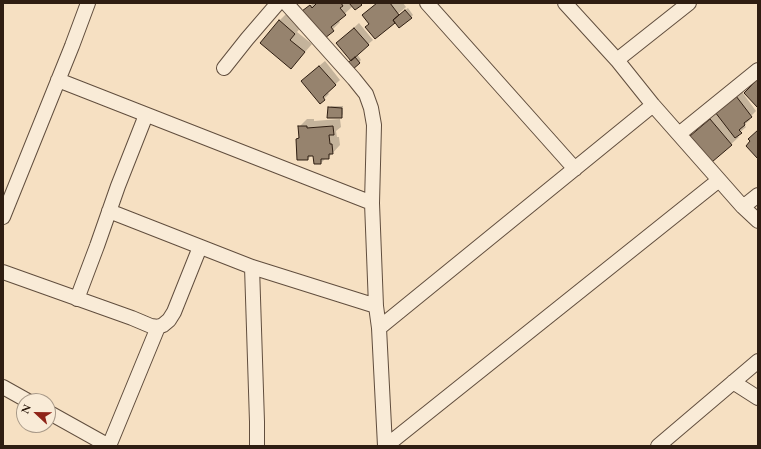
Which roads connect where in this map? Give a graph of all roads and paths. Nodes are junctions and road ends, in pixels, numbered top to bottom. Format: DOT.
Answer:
graph roads {
  1 [pos="88,3"];
  2 [pos="278,3"];
  3 [pos="286,3"];
  4 [pos="427,3"];
  5 [pos="565,3"];
  6 [pos="689,3"];
  7 [pos="617,60"];
  8 [pos="224,68"];
  9 [pos="758,70"];
  10 [pos="58,80"];
  11 [pos="653,105"];
  12 [pos="146,115"];
  13 [pos="679,134"];
  14 [pos="575,169"];
  15 [pos="719,180"];
  16 [pos="758,195"];
  17 [pos="372,203"];
  18 [pos="743,207"];
  19 [pos="109,211"];
  20 [pos="3,217"];
  21 [pos="758,221"];
  22 [pos="200,246"];
  23 [pos="252,267"];
  24 [pos="3,272"];
  25 [pos="77,299"];
  26 [pos="376,306"];
  27 [pos="158,327"];
  28 [pos="379,328"];
  29 [pos="758,361"];
  30 [pos="733,382"];
  31 [pos="3,387"];
  32 [pos="16,394"];
  33 [pos="758,398"];
  34 [pos="56,416"];
  35 [pos="109,446"];
  36 [pos="257,446"];
  37 [pos="386,446"];
  38 [pos="658,446"];
  1 -- 10 [label="street"];
  2 -- 8 [label="street"];
  3 -- 17 [label="street"];
  4 -- 14 [label="street"];
  5 -- 7 [label="street"];
  6 -- 7 [label="street"];
  7 -- 11 [label="street"];
  9 -- 13 [label="street"];
  10 -- 12 [label="street"];
  10 -- 20 [label="street"];
  11 -- 13 [label="street"];
  11 -- 14 [label="street"];
  12 -- 17 [label="street"];
  12 -- 19 [label="street"];
  13 -- 15 [label="street"];
  14 -- 28 [label="street"];
  15 -- 18 [label="street"];
  15 -- 37 [label="street"];
  16 -- 18 [label="street"];
  17 -- 26 [label="street"];
  18 -- 21 [label="street"];
  19 -- 22 [label="street"];
  19 -- 25 [label="street"];
  22 -- 23 [label="street"];
  22 -- 27 [label="street"];
  23 -- 26 [label="street"];
  23 -- 36 [label="street"];
  24 -- 25 [label="street"];
  25 -- 27 [label="street"];
  26 -- 28 [label="street"];
  27 -- 35 [label="street"];
  28 -- 37 [label="street"];
  29 -- 30 [label="street"];
  30 -- 33 [label="street"];
  30 -- 38 [label="street"];
  31 -- 32 [label="street"];
  34 -- 35 [label="street"];
}
